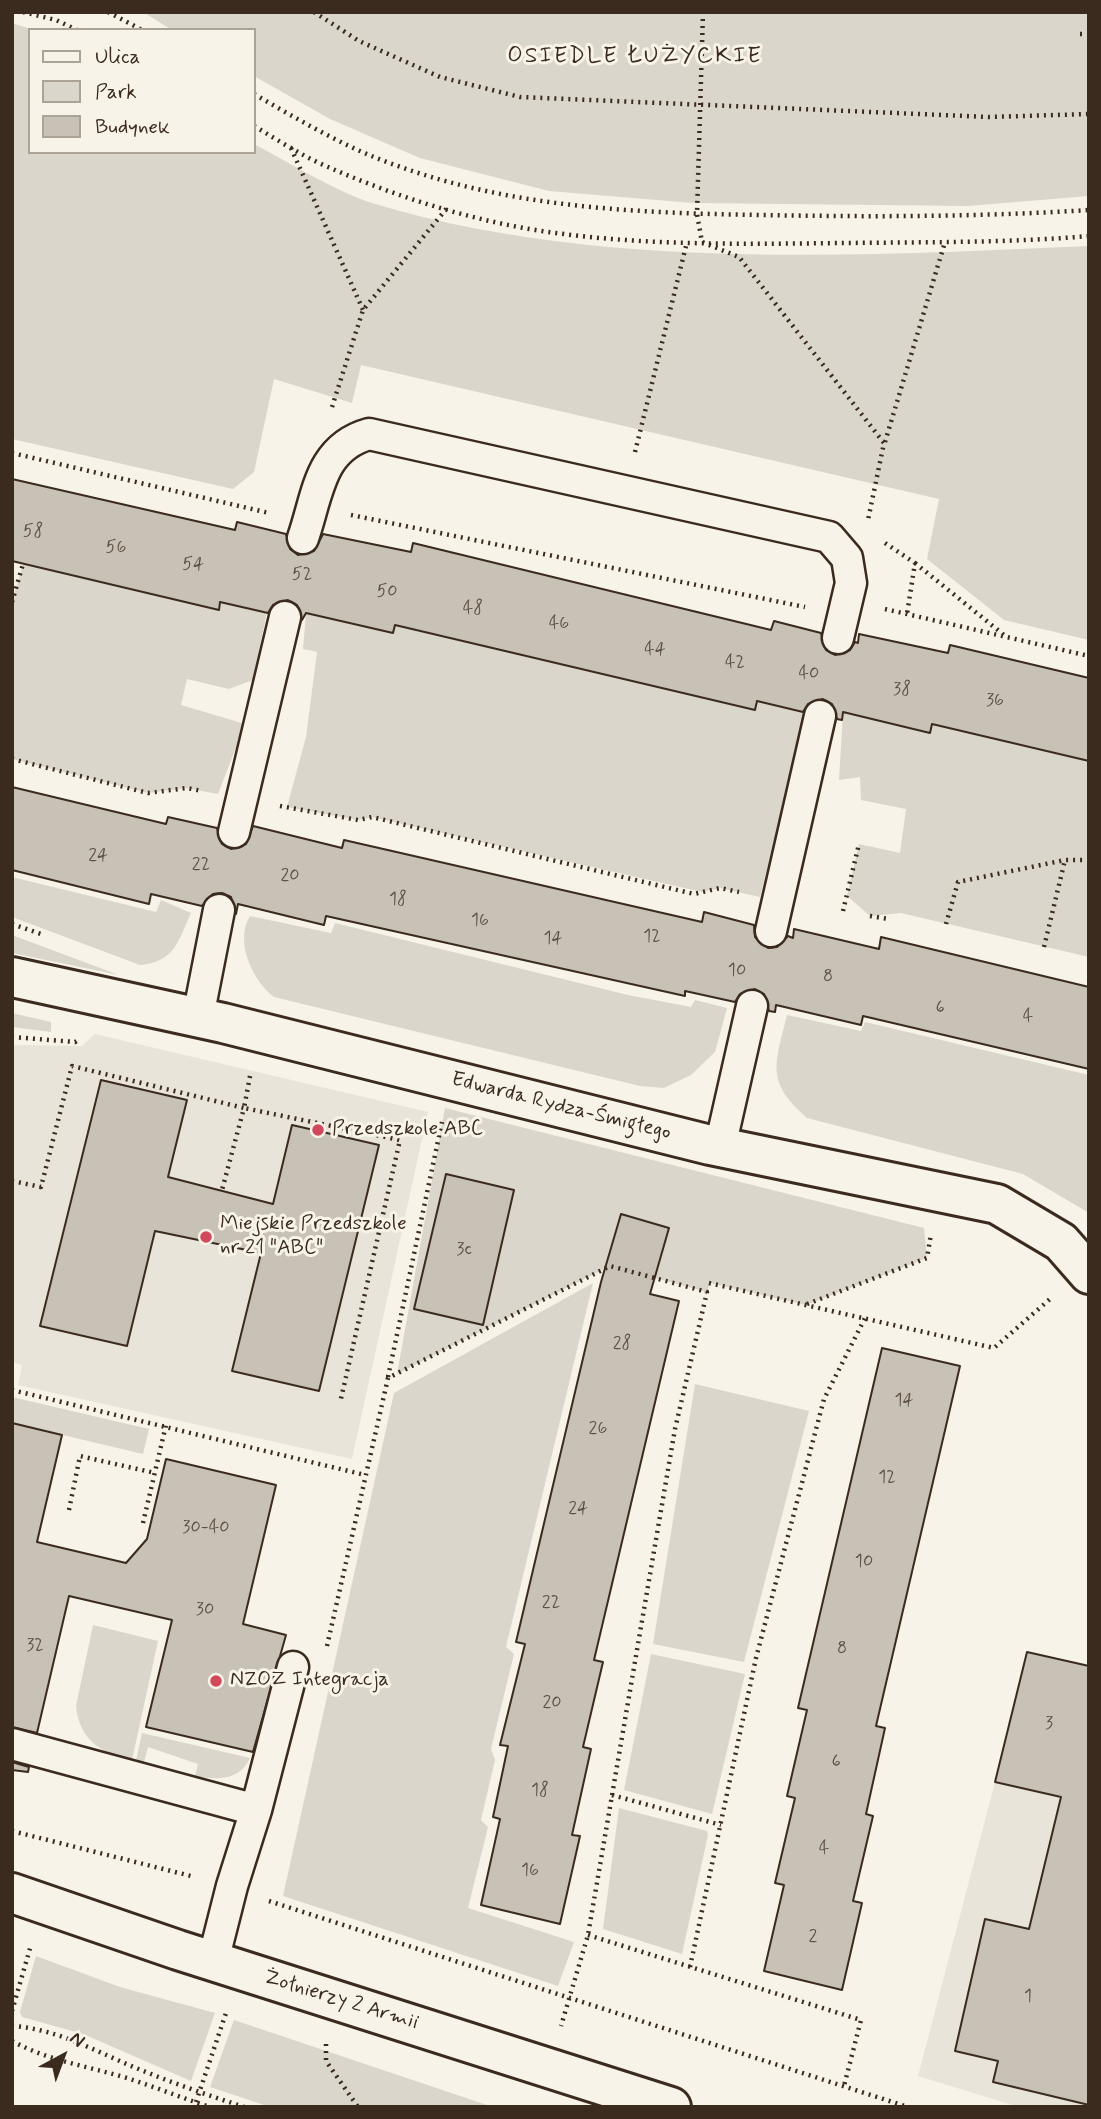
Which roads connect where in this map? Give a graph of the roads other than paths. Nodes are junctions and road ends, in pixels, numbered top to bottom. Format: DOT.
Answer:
graph roads {
  1 [pos="303,538"];
  2 [pos="285,617"];
  3 [pos="838,638"];
  4 [pos="820,716"];
  5 [pos="234,832"];
  6 [pos="219,909"];
  7 [pos="771,931"];
  8 [pos="12,977"];
  9 [pos="752,1006"];
  10 [pos="198,1017"];
  11 [pos="720,1147"];
  12 [pos="1073,1284"];
  13 [pos="293,1667"];
  14 [pos="12,1744"];
  15 [pos="256,1810"];
  16 [pos="12,1893"];
  17 [pos="213,1961"];
  18 [pos="671,2107"];
  1 -- 3 [label="lane"];
  2 -- 5 [label="lane"];
  4 -- 7 [label="lane"];
  6 -- 10 [label="lane"];
  8 -- 10 [label="street, Edwarda Rydza-Śmigłego"];
  9 -- 11 [label="lane"];
  10 -- 11 [label="street, Edwarda Rydza-Śmigłego"];
  11 -- 12 [label="street, Edwarda Rydza-Śmigłego"];
  13 -- 15 [label="lane"];
  14 -- 15 [label="lane"];
  15 -- 17 [label="lane"];
  16 -- 17 [label="street, Żołnierzy 2 Armii"];
  17 -- 18 [label="street, Żołnierzy 2 Armii"];
}
